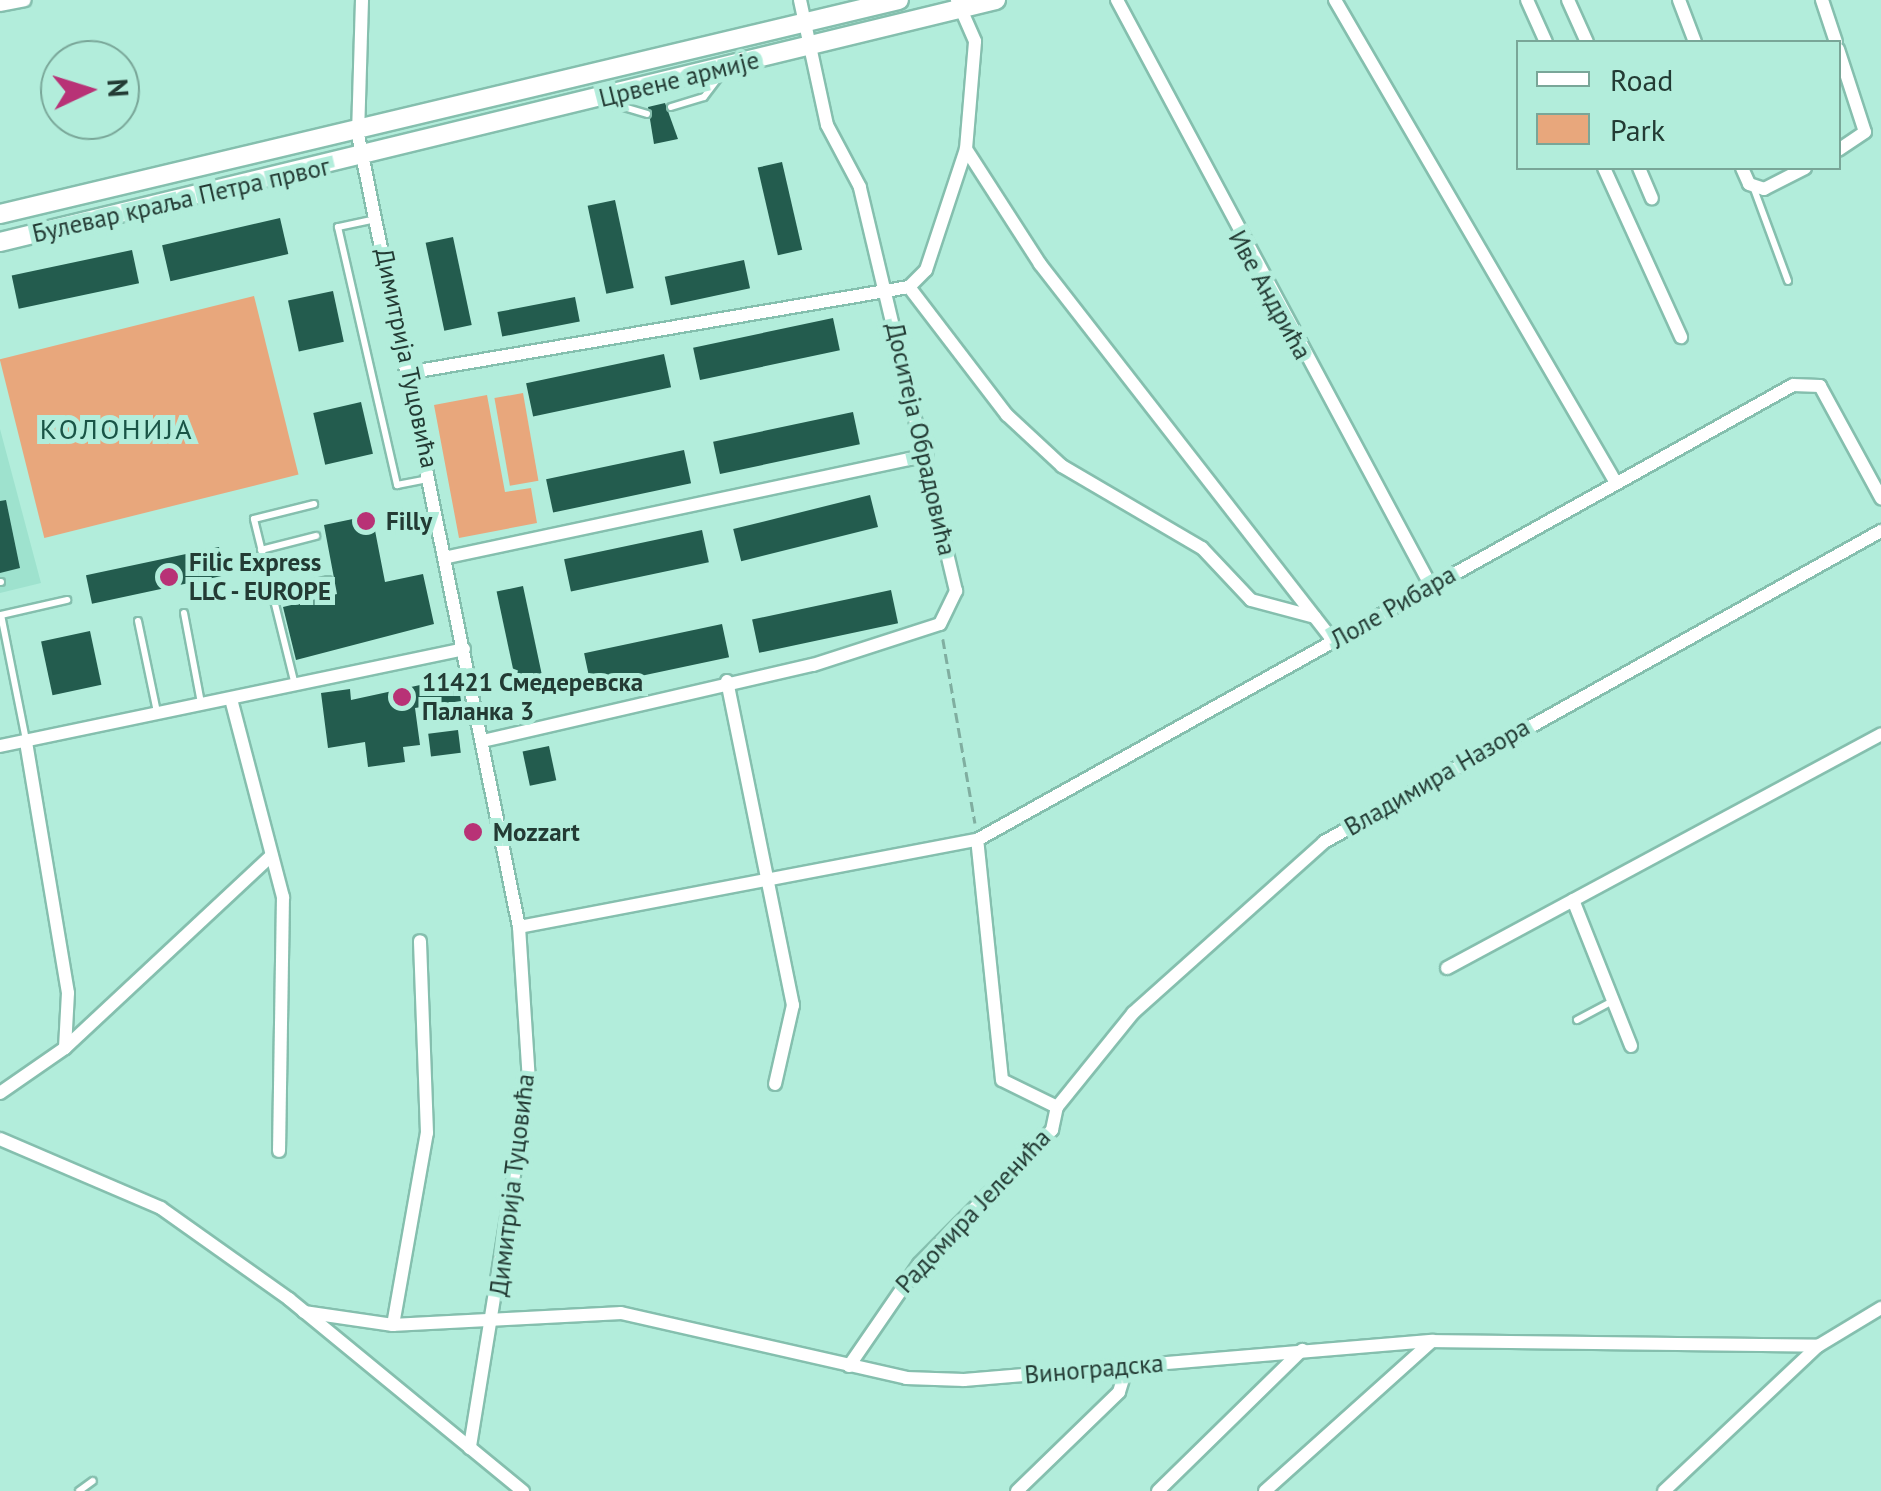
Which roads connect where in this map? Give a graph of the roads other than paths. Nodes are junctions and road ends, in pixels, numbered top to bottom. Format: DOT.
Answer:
graph roads {
  1 [pos="25,0"];
  2 [pos="362,0"];
  3 [pos="800,0"];
  4 [pos="899,0"];
  5 [pos="996,0"];
  6 [pos="1118,0"];
  7 [pos="1335,0"];
  8 [pos="1527,0"];
  9 [pos="1568,0"];
  10 [pos="1679,0"];
  11 [pos="1822,0"];
  12 [pos="957,4"];
  13 [pos="0,5"];
  14 [pos="804,20"];
  15 [pos="1545,40"];
  16 [pos="1586,40"];
  17 [pos="1694,40"];
  18 [pos="1836,40"];
  19 [pos="810,44"];
  20 [pos="1841,56"];
  21 [pos="724,68"];
  22 [pos="599,99"];
  23 [pos="671,107"];
  24 [pos="647,114"];
  25 [pos="358,135"];
  26 [pos="1841,148"];
  27 [pos="966,149"];
  28 [pos="362,156"];
  29 [pos="1605,170"];
  30 [pos="1640,170"];
  31 [pos="1743,170"];
  32 [pos="1799,170"];
  33 [pos="1751,186"];
  34 [pos="1652,198"];
  35 [pos="0,214"];
  36 [pos="377,218"];
  37 [pos="0,242"];
  38 [pos="1788,281"];
  39 [pos="909,286"];
  40 [pos="886,292"];
  41 [pos="1681,337"];
  42 [pos="412,372"];
  43 [pos="926,455"];
  44 [pos="432,478"];
  45 [pos="1615,481"];
  46 [pos="1881,498"];
  47 [pos="314,504"];
  48 [pos="1881,530"];
  49 [pos="316,536"];
  50 [pos="261,550"];
  51 [pos="448,557"];
  52 [pos="328,580"];
  53 [pos="1431,586"];
  54 [pos="272,594"];
  55 [pos="67,600"];
  56 [pos="184,613"];
  57 [pos="1315,617"];
  58 [pos="138,621"];
  59 [pos="1334,642"];
  60 [pos="464,649"];
  61 [pos="727,681"];
  62 [pos="295,686"];
  63 [pos="231,699"];
  64 [pos="202,705"];
  65 [pos="158,713"];
  66 [pos="1881,734"];
  67 [pos="488,740"];
  68 [pos="26,742"];
  69 [pos="0,746"];
  70 [pos="977,840"];
  71 [pos="271,856"];
  72 [pos="771,884"];
  73 [pos="1573,900"];
  74 [pos="519,927"];
  75 [pos="420,941"];
  76 [pos="1446,968"];
  77 [pos="1614,1001"];
  78 [pos="1577,1020"];
  79 [pos="1632,1046"];
  80 [pos="65,1048"];
  81 [pos="775,1084"];
  82 [pos="0,1093"];
  83 [pos="1057,1107"];
  84 [pos="0,1139"];
  85 [pos="279,1151"];
  86 [pos="1881,1308"];
  87 [pos="304,1312"];
  88 [pos="394,1325"];
  89 [pos="494,1325"];
  90 [pos="1432,1342"];
  91 [pos="1818,1346"];
  92 [pos="1302,1350"];
  93 [pos="849,1366"];
  94 [pos="1128,1366"];
  95 [pos="470,1448"];
  96 [pos="93,1481"];
  97 [pos="79,1491"];
  98 [pos="522,1491"];
  99 [pos="1017,1491"];
  100 [pos="1158,1491"];
  101 [pos="1266,1491"];
  102 [pos="1664,1491"];
  1 -- 13 [label="street"];
  2 -- 25 [label="street, Димитрија Туцовића"];
  3 -- 14 [label="street, Доситеја Обрадовића"];
  4 -- 14 [label="main road, Црвене армије"];
  5 -- 12 [label="main road, Црвене армије"];
  6 -- 53 [label="street, Иве Андрића"];
  7 -- 45 [label="street"];
  8 -- 15 [label="street"];
  9 -- 16 [label="street"];
  10 -- 17 [label="street"];
  11 -- 18 [label="street"];
  12 -- 19 [label="main road, Црвене армије"];
  12 -- 27 [label="street"];
  14 -- 19 [label="street, Доситеја Обрадовића"];
  14 -- 25 [label="main road, Црвене армије"];
  19 -- 21 [label="main road, Црвене армије"];
  19 -- 40 [label="street, Доситеја Обрадовића"];
  20 -- 26 [label="street"];
  21 -- 22 [label="main road, Црвене армије"];
  21 -- 23 [label="lane"];
  22 -- 24 [label="lane"];
  22 -- 28 [label="main road, Црвене армије"];
  25 -- 28 [label="street, Димитрија Туцовића"];
  25 -- 35 [label="main road, Булевар краља Петра првог"];
  27 -- 39 [label="street"];
  27 -- 57 [label="street"];
  28 -- 36 [label="street, Димитрија Туцовића"];
  28 -- 37 [label="main road, Булевар краља Петра првог"];
  29 -- 41 [label="street"];
  30 -- 34 [label="street"];
  31 -- 33 [label="street"];
  32 -- 33 [label="street"];
  33 -- 38 [label="lane"];
  36 -- 42 [label="street, Димитрија Туцовића"];
  36 -- 44 [label="lane"];
  39 -- 40 [label="street"];
  39 -- 57 [label="street, Доситеја Обрадовића"];
  40 -- 42 [label="street"];
  40 -- 43 [label="street, Доситеја Обрадовића"];
  42 -- 44 [label="street, Димитрија Туцовића"];
  43 -- 51 [label="street"];
  43 -- 61 [label="street, Доситеја Обрадовића"];
  44 -- 51 [label="street, Димитрија Туцовића"];
  45 -- 46 [label="street, Лоле Рибара"];
  45 -- 53 [label="street, Лоле Рибара"];
  47 -- 50 [label="lane"];
  48 -- 83 [label="street, Владимира Назора"];
  49 -- 50 [label="lane"];
  50 -- 54 [label="lane"];
  51 -- 60 [label="street, Димитрија Туцовића"];
  52 -- 54 [label="lane"];
  53 -- 59 [label="street, Лоле Рибара"];
  54 -- 62 [label="lane"];
  55 -- 68 [label="lane"];
  56 -- 64 [label="lane"];
  57 -- 59 [label="street"];
  58 -- 65 [label="lane"];
  59 -- 70 [label="street, Лоле Рибара"];
  60 -- 62 [label="street"];
  60 -- 67 [label="street, Димитрија Туцовића"];
  61 -- 67 [label="street"];
  61 -- 72 [label="street"];
  62 -- 63 [label="street"];
  63 -- 64 [label="street"];
  63 -- 71 [label="street"];
  64 -- 65 [label="street"];
  65 -- 68 [label="street"];
  66 -- 73 [label="street"];
  67 -- 74 [label="street, Димитрија Туцовића"];
  68 -- 69 [label="street"];
  68 -- 80 [label="street"];
  70 -- 72 [label="street, Лоле Рибара"];
  70 -- 83 [label="street, Радомира Јеленића"];
  71 -- 80 [label="street"];
  71 -- 85 [label="street"];
  72 -- 74 [label="street, Лоле Рибара"];
  72 -- 81 [label="street"];
  73 -- 76 [label="street"];
  73 -- 77 [label="street"];
  74 -- 89 [label="street, Димитрија Туцовића"];
  75 -- 88 [label="street"];
  77 -- 78 [label="lane"];
  77 -- 79 [label="street"];
  80 -- 82 [label="street"];
  83 -- 93 [label="street, Радомира Јеленића"];
  84 -- 87 [label="street"];
  86 -- 91 [label="street"];
  87 -- 88 [label="street, Виноградска"];
  87 -- 95 [label="street"];
  88 -- 89 [label="street, Виноградска"];
  89 -- 93 [label="street, Виноградска"];
  89 -- 95 [label="street, Димитрија Туцовића"];
  90 -- 91 [label="street, Виноградска"];
  90 -- 92 [label="street, Виноградска"];
  90 -- 101 [label="street"];
  91 -- 102 [label="street"];
  92 -- 94 [label="street, Виноградска"];
  92 -- 100 [label="street"];
  93 -- 94 [label="street, Виноградска"];
  94 -- 99 [label="street"];
  95 -- 98 [label="street"];
  96 -- 97 [label="lane"];
}
